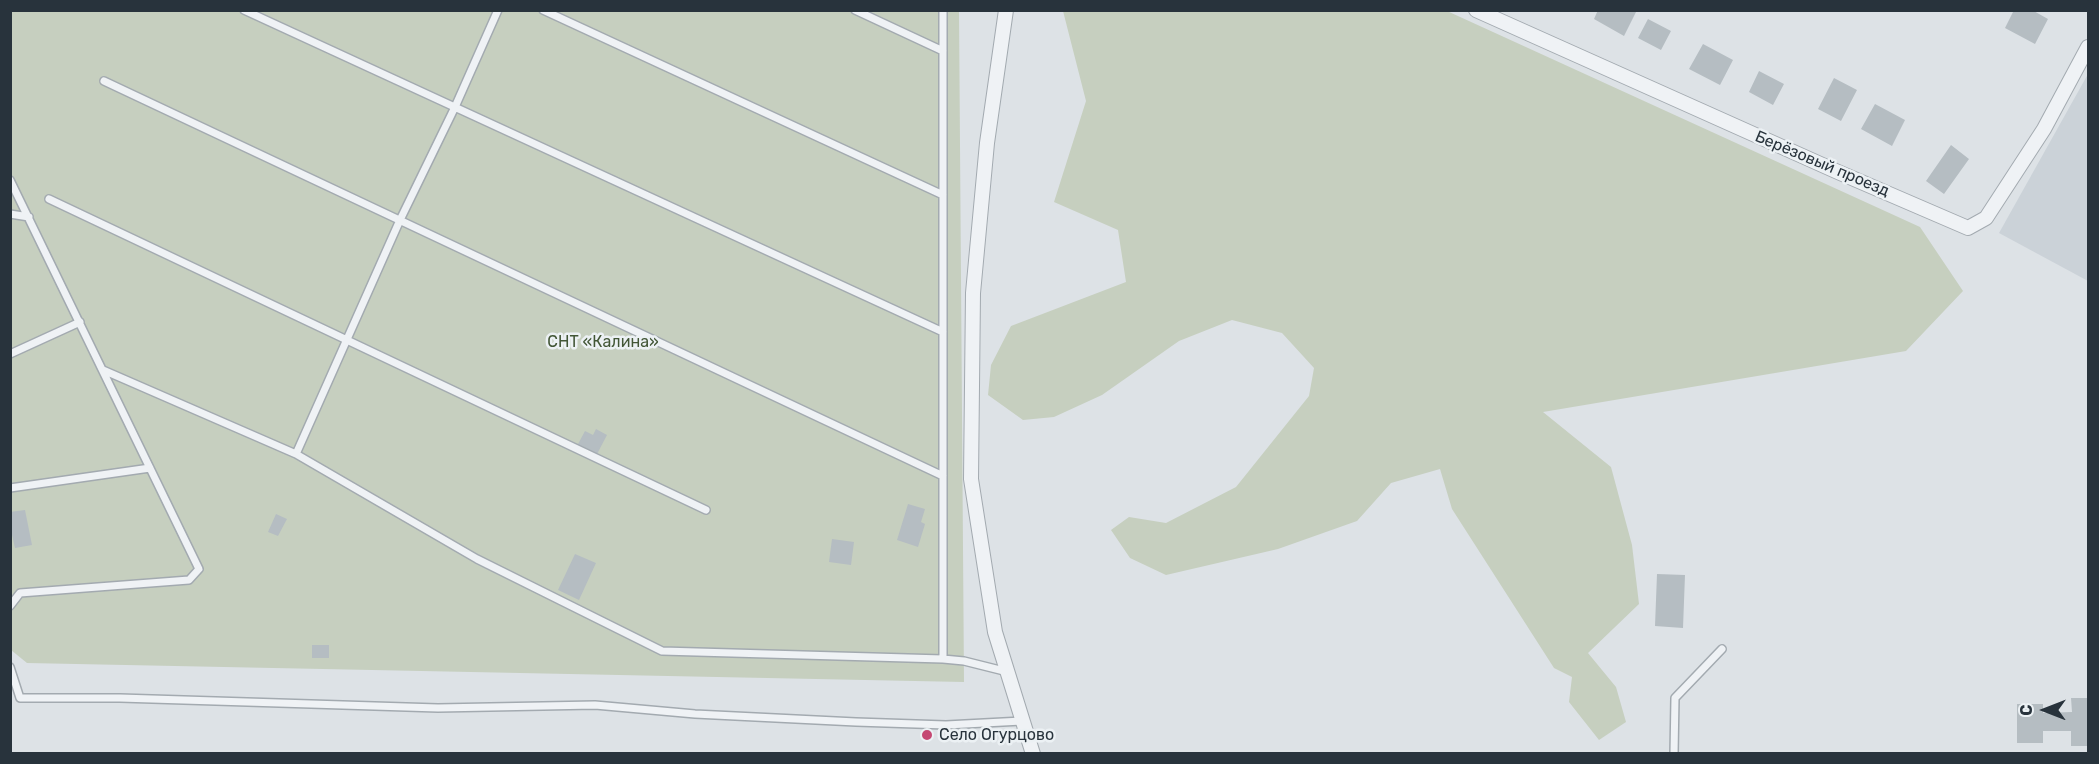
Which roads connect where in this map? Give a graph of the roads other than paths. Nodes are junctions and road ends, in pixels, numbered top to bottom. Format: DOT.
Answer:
graph roads {
  1 [pos="244,10"];
  2 [pos="498,10"];
  3 [pos="543,10"];
  4 [pos="855,10"];
  5 [pos="943,10"];
  6 [pos="1006,10"];
  7 [pos="1476,10"];
  8 [pos="2088,47"];
  9 [pos="943,51"];
  10 [pos="104,81"];
  11 [pos="455,108"];
  12 [pos="10,180"];
  13 [pos="943,195"];
  14 [pos="49,199"];
  15 [pos="10,214"];
  16 [pos="28,217"];
  17 [pos="400,220"];
  18 [pos="80,322"];
  19 [pos="943,332"];
  20 [pos="346,341"];
  21 [pos="10,354"];
  22 [pos="103,370"];
  23 [pos="296,454"];
  24 [pos="150,468"];
  25 [pos="944,476"];
  26 [pos="10,488"];
  27 [pos="706,510"];
  28 [pos="10,606"];
  29 [pos="1722,649"];
  30 [pos="944,659"];
  31 [pos="10,667"];
  32 [pos="1008,672"];
  33 [pos="1024,721"];
  34 [pos="1033,753"];
  35 [pos="1674,753"];
  1 -- 11 [label="lane"];
  2 -- 11 [label="lane"];
  3 -- 13 [label="lane"];
  4 -- 9 [label="lane"];
  5 -- 9 [label="lane"];
  6 -- 32 [label="street"];
  7 -- 8 [label="street, Берёзовый проезд"];
  9 -- 13 [label="lane"];
  10 -- 17 [label="lane"];
  11 -- 17 [label="lane"];
  11 -- 19 [label="lane"];
  12 -- 16 [label="lane"];
  13 -- 19 [label="lane"];
  14 -- 20 [label="lane"];
  15 -- 16 [label="lane"];
  16 -- 18 [label="lane"];
  17 -- 20 [label="lane"];
  17 -- 25 [label="lane"];
  18 -- 21 [label="lane"];
  18 -- 22 [label="lane"];
  19 -- 25 [label="lane"];
  20 -- 23 [label="lane"];
  20 -- 27 [label="lane"];
  22 -- 23 [label="lane"];
  22 -- 24 [label="lane"];
  23 -- 30 [label="lane"];
  24 -- 26 [label="lane"];
  24 -- 28 [label="lane"];
  25 -- 30 [label="lane"];
  29 -- 35 [label="lane"];
  30 -- 32 [label="lane"];
  31 -- 33 [label="lane"];
  32 -- 33 [label="street"];
  33 -- 34 [label="street"];
}
